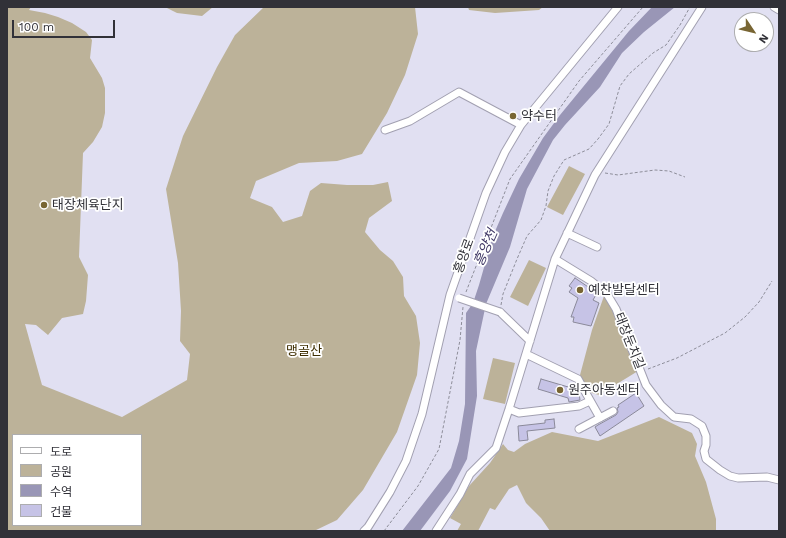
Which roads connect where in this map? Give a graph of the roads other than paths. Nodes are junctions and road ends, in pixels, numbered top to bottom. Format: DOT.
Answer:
graph roads {
  1 [pos="618,7"];
  2 [pos="702,7"];
  3 [pos="774,7"];
  4 [pos="779,10"];
  5 [pos="521,124"];
  6 [pos="385,130"];
  7 [pos="567,233"];
  8 [pos="597,247"];
  9 [pos="555,259"];
  10 [pos="450,295"];
  11 [pos="530,341"];
  12 [pos="526,354"];
  13 [pos="590,400"];
  14 [pos="509,409"];
  15 [pos="613,411"];
  16 [pos="600,418"];
  17 [pos="579,429"];
  18 [pos="779,480"];
  19 [pos="364,531"];
  20 [pos="436,531"];
  1 -- 5 [label="street, 흥양로"];
  2 -- 7 [label="street"];
  3 -- 4 [label="street"];
  5 -- 6 [label="street"];
  5 -- 10 [label="street, 흥양로"];
  7 -- 8 [label="street"];
  7 -- 9 [label="street"];
  9 -- 11 [label="street"];
  9 -- 18 [label="street, 태장둔치길"];
  10 -- 11 [label="street, bridge"];
  10 -- 19 [label="street, 흥양로"];
  11 -- 12 [label="street"];
  12 -- 13 [label="street"];
  12 -- 14 [label="street"];
  13 -- 14 [label="street"];
  13 -- 16 [label="street"];
  14 -- 20 [label="street"];
  15 -- 16 [label="street"];
  16 -- 17 [label="street"];
}
